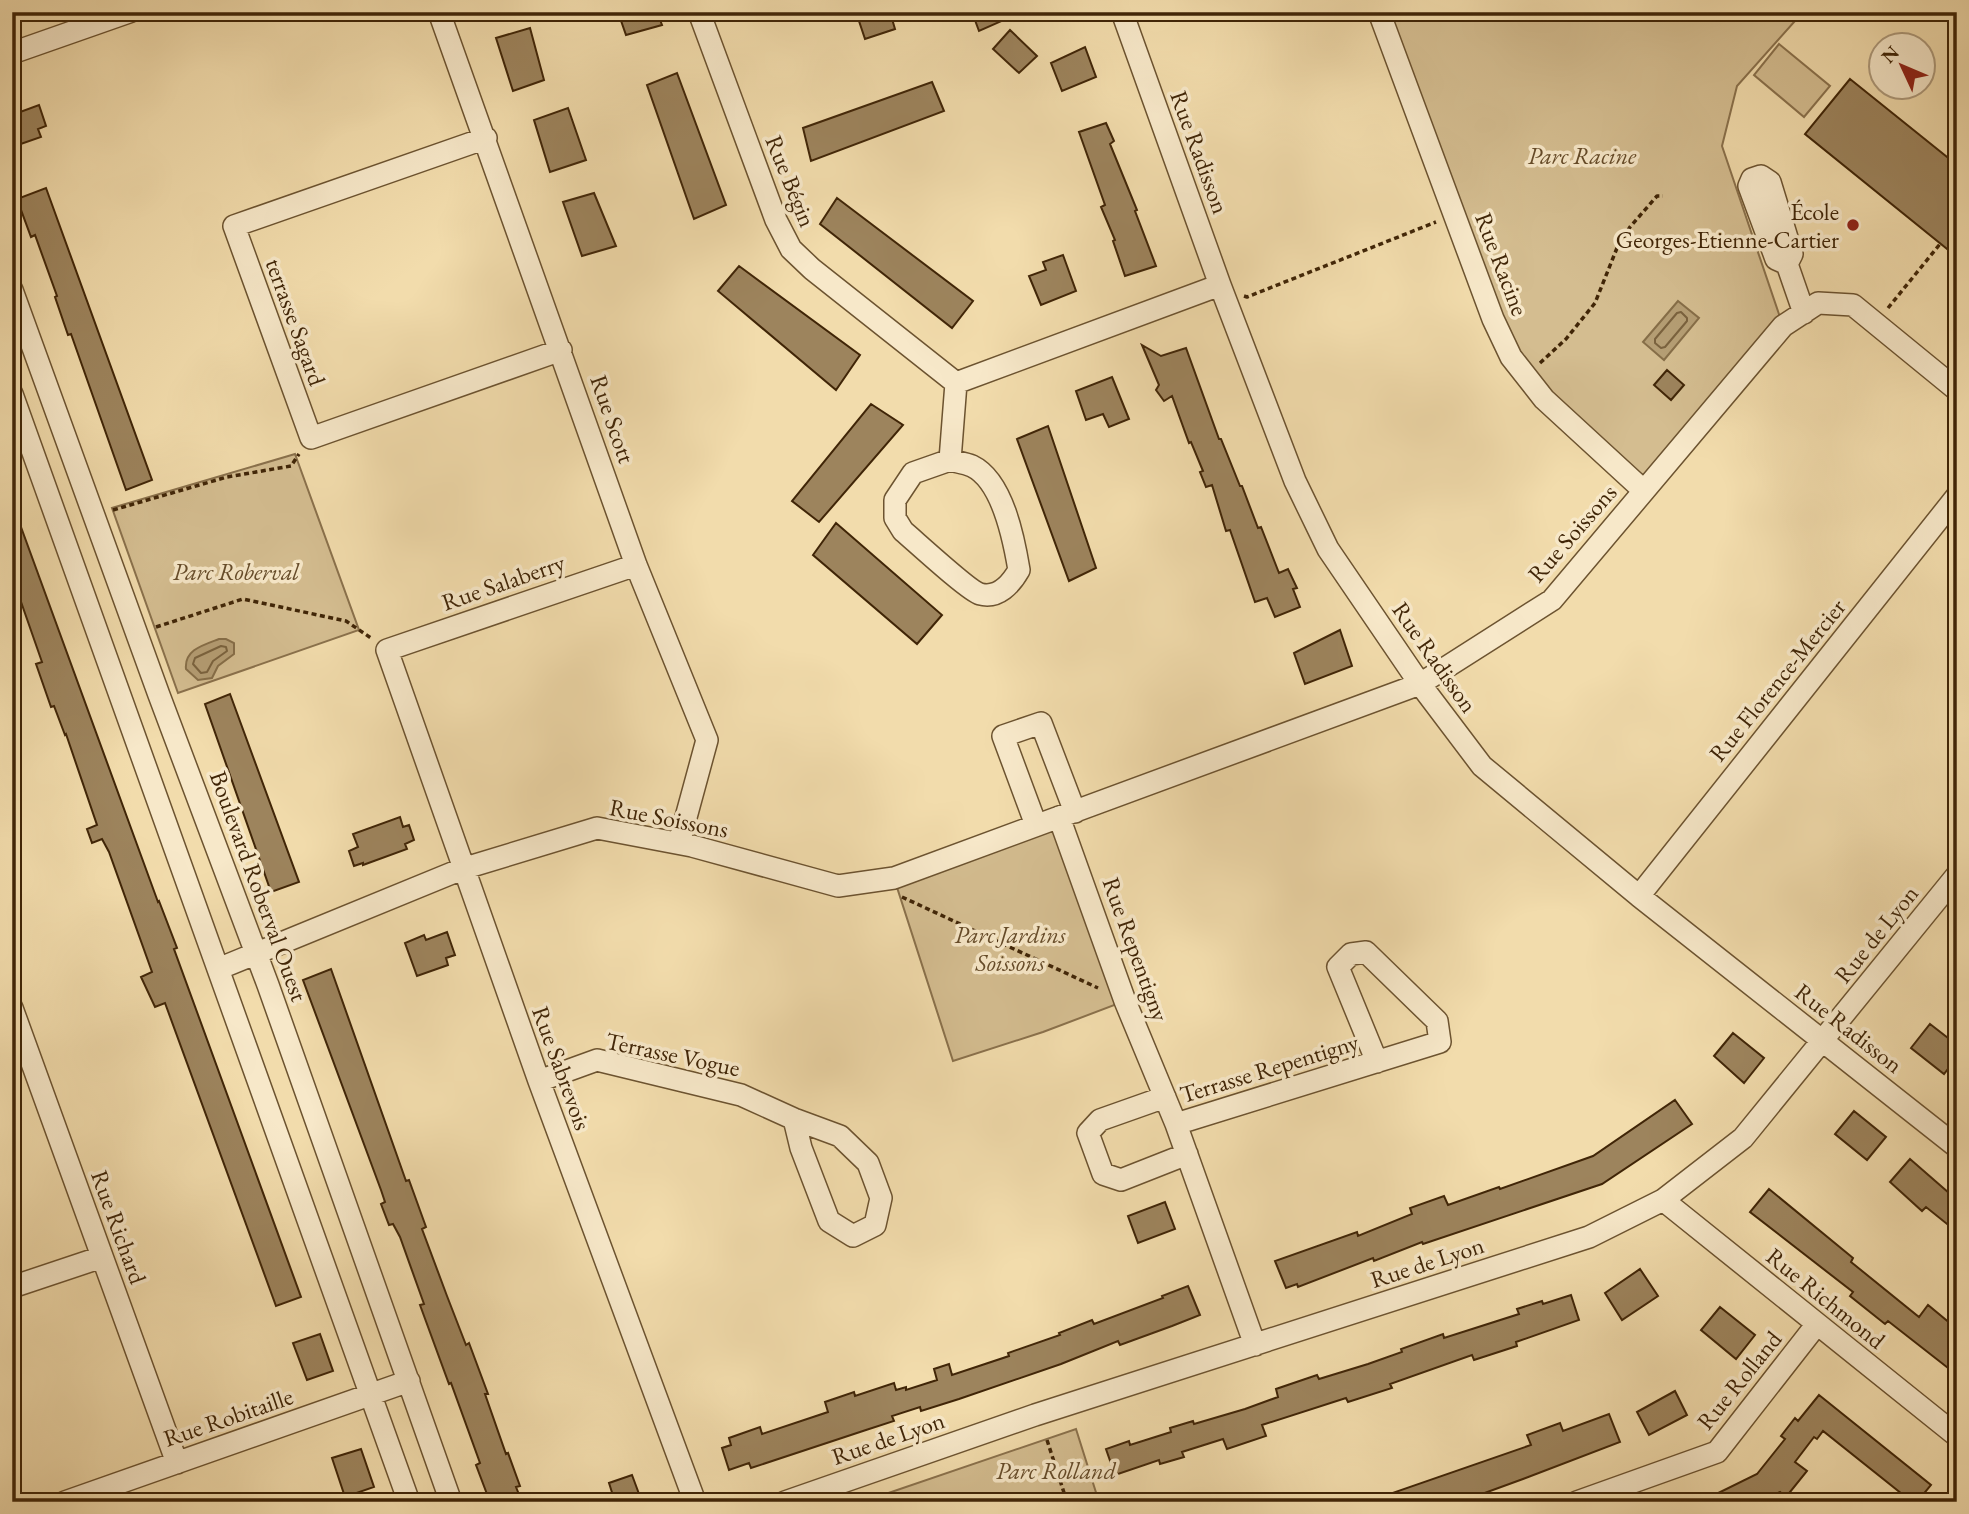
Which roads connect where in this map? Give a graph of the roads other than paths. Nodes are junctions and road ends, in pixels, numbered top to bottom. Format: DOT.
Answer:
graph roads {
  1 [pos="129,12"];
  2 [pos="439,12"];
  3 [pos="699,12"];
  4 [pos="1122,12"];
  5 [pos="1379,12"];
  6 [pos="12,53"];
  7 [pos="486,138"];
  8 [pos="1787,264"];
  9 [pos="1220,285"];
  10 [pos="12,290"];
  11 [pos="1804,313"];
  12 [pos="19,326"];
  13 [pos="561,350"];
  14 [pos="956,383"];
  15 [pos="1957,390"];
  16 [pos="12,394"];
  17 [pos="950,460"];
  18 [pos="1643,490"];
  19 [pos="1957,496"];
  20 [pos="636,565"];
  21 [pos="387,650"];
  22 [pos="1420,684"];
  23 [pos="1067,814"];
  24 [pos="1037,825"];
  25 [pos="679,843"];
  26 [pos="462,869"];
  27 [pos="1957,875"];
  28 [pos="1639,896"];
  29 [pos="257,954"];
  30 [pos="218,969"];
  31 [pos="12,1008"];
  32 [pos="1823,1042"];
  33 [pos="19,1048"];
  34 [pos="1377,1062"];
  35 [pos="539,1081"];
  36 [pos="1166,1097"];
  37 [pos="794,1119"];
  38 [pos="1176,1124"];
  39 [pos="1957,1147"];
  40 [pos="1187,1154"];
  41 [pos="1663,1200"];
  42 [pos="102,1257"];
  43 [pos="12,1287"];
  44 [pos="1817,1324"];
  45 [pos="1255,1345"];
  46 [pos="409,1381"];
  47 [pos="371,1394"];
  48 [pos="1957,1436"];
  49 [pos="177,1463"];
  50 [pos="65,1502"];
  51 [pos="409,1502"];
  52 [pos="451,1502"];
  53 [pos="695,1502"];
  54 [pos="785,1502"];
  55 [pos="1577,1502"];
  1 -- 6 [label="street"];
  2 -- 7 [label="street, Rue Scott"];
  3 -- 14 [label="street, Rue Bégin"];
  4 -- 9 [label="street, Rue Radisson"];
  5 -- 18 [label="street, Rue Racine"];
  7 -- 13 [label="street, Rue Scott"];
  7 -- 13 [label="street, terrasse Sagard"];
  8 -- 11 [label="street"];
  9 -- 14 [label="street"];
  9 -- 22 [label="street, Rue Radisson"];
  10 -- 12 [label="street, Boulevard Roberval Ouest"];
  11 -- 15 [label="street, Rue Soissons"];
  11 -- 18 [label="street, Rue Soissons"];
  12 -- 29 [label="street, Boulevard Roberval Ouest"];
  13 -- 20 [label="street, Rue Scott"];
  14 -- 17 [label="street"];
  16 -- 30 [label="street"];
  17 -- 17 [label="street"];
  18 -- 22 [label="street, Rue Soissons"];
  19 -- 28 [label="street, Rue Florence-Mercier"];
  20 -- 21 [label="street, Rue Salaberry"];
  20 -- 25 [label="street, Rue Scott"];
  21 -- 26 [label="street, Rue Sabrevois"];
  22 -- 23 [label="street, Rue Soissons"];
  22 -- 28 [label="street, Rue Radisson"];
  23 -- 24 [label="street, Rue Soissons"];
  23 -- 24 [label="street"];
  23 -- 36 [label="street, Rue Repentigny"];
  24 -- 25 [label="street, Rue Soissons"];
  25 -- 26 [label="street, Rue Soissons"];
  26 -- 29 [label="street, Rue Soissons"];
  26 -- 35 [label="street, Rue Sabrevois"];
  27 -- 32 [label="street, Rue de Lyon"];
  28 -- 32 [label="street, Rue Radisson"];
  29 -- 30 [label="street, Rue Soissons"];
  29 -- 46 [label="street, Boulevard Roberval Ouest"];
  30 -- 47 [label="street"];
  31 -- 33 [label="street, Rue Richard"];
  32 -- 39 [label="street, Rue Radisson"];
  32 -- 41 [label="street, Rue de Lyon"];
  33 -- 42 [label="street, Rue Richard"];
  34 -- 34 [label="street, Terrasse Repentigny"];
  34 -- 38 [label="street, Terrasse Repentigny"];
  35 -- 37 [label="street, Terrasse Vogue"];
  35 -- 53 [label="street, Rue Sabrevois"];
  36 -- 38 [label="street, Rue Repentigny"];
  36 -- 40 [label="street"];
  37 -- 37 [label="street, Terrasse Vogue"];
  38 -- 40 [label="street, Rue Repentigny"];
  40 -- 45 [label="street, Rue Repentigny"];
  41 -- 44 [label="street, Rue Richmond"];
  41 -- 45 [label="street, Rue de Lyon"];
  42 -- 43 [label="street"];
  42 -- 49 [label="street, Rue Richard"];
  44 -- 48 [label="street, Rue Richmond"];
  44 -- 55 [label="street, Rue Rolland"];
  45 -- 54 [label="street, Rue de Lyon"];
  46 -- 47 [label="street, Rue Robitaille"];
  46 -- 52 [label="street, Boulevard Roberval Ouest"];
  47 -- 49 [label="street, Rue Robitaille"];
  47 -- 51 [label="street"];
  49 -- 50 [label="street, Rue Robitaille"];
}
